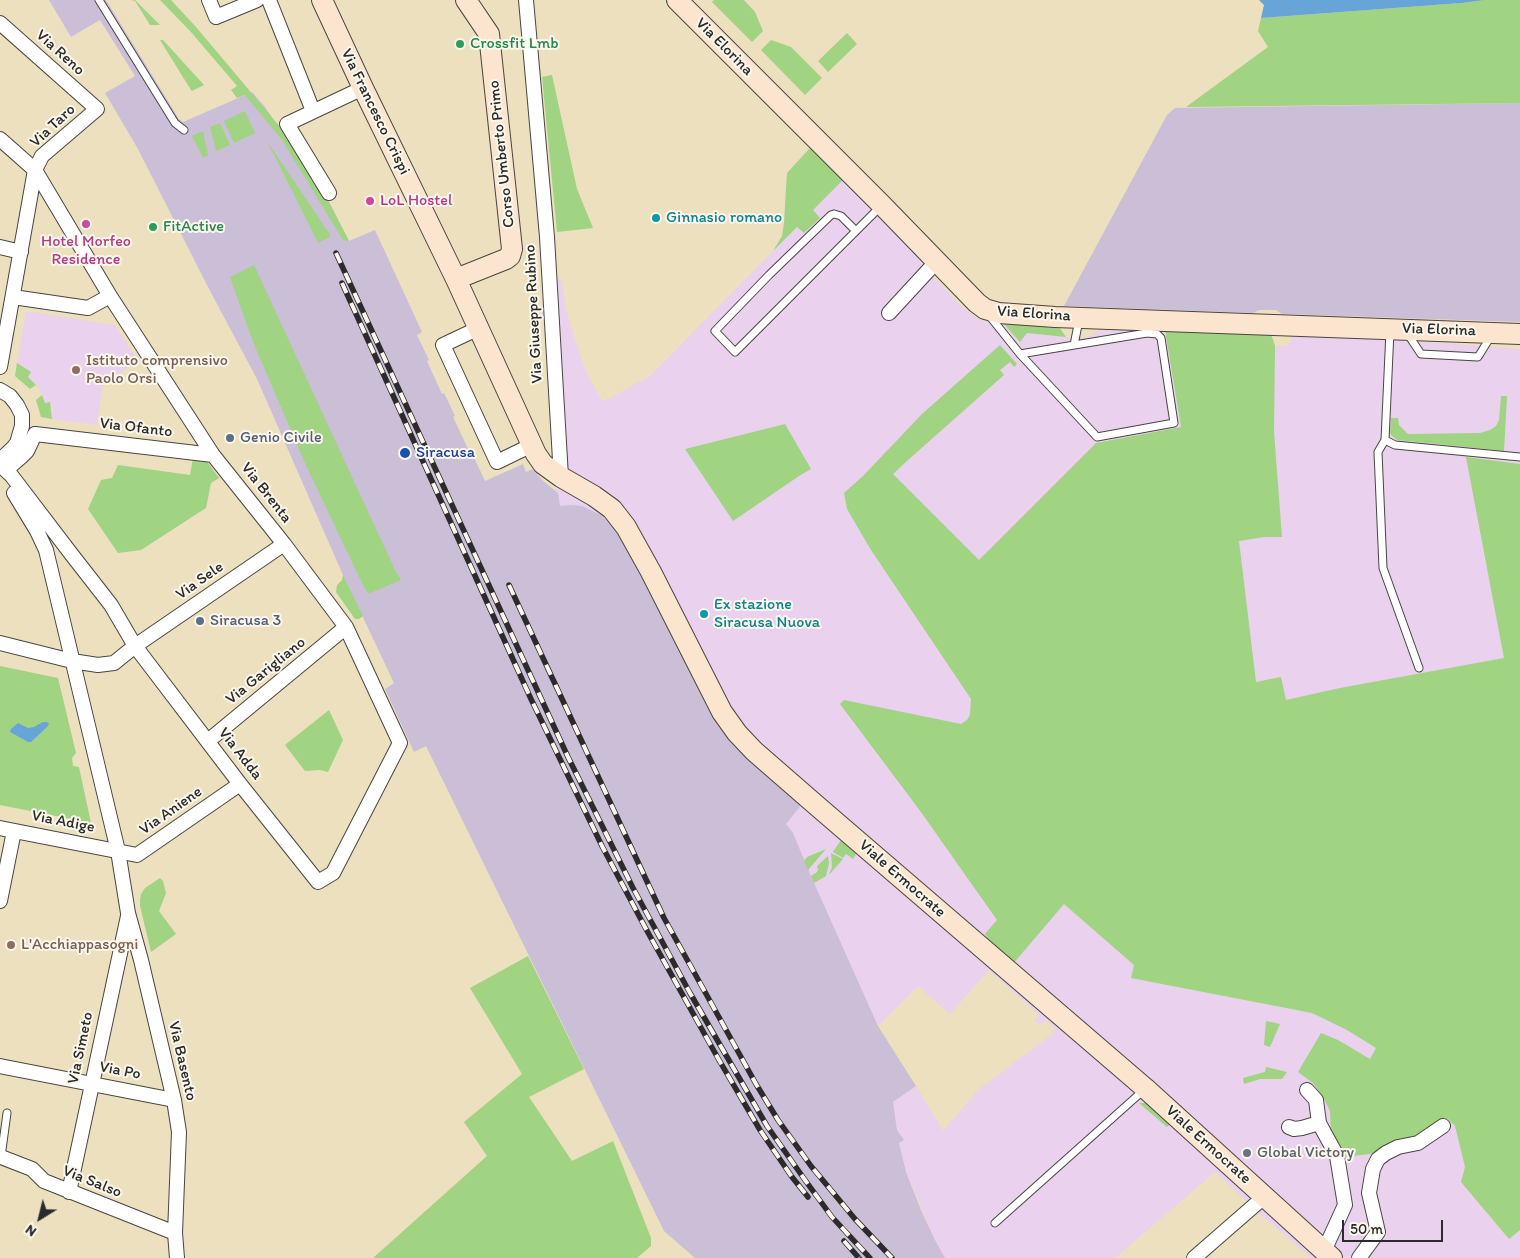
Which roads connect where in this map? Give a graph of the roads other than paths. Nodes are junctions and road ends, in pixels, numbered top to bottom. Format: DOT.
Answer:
graph roads {
  1 [pos="99,0"];
  2 [pos="209,0"];
  3 [pos="257,0"];
  4 [pos="269,0"];
  5 [pos="322,0"];
  6 [pos="466,0"];
  7 [pos="526,0"];
  8 [pos="677,0"];
  9 [pos="0,22"];
  10 [pos="363,88"];
  11 [pos="97,109"];
  12 [pos="313,111"];
  13 [pos="184,130"];
  14 [pos="0,139"];
  15 [pos="35,170"];
  16 [pos="329,193"];
  17 [pos="51,198"];
  18 [pos="882,205"];
  19 [pos="28,212"];
  20 [pos="856,231"];
  21 [pos="0,247"];
  22 [pos="21,252"];
  23 [pos="936,262"];
  24 [pos="456,279"];
  25 [pos="110,296"];
  26 [pos="13,297"];
  27 [pos="985,310"];
  28 [pos="889,312"];
  29 [pos="1080,318"];
  30 [pos="479,328"];
  31 [pos="1397,329"];
  32 [pos="1520,334"];
  33 [pos="1074,345"];
  34 [pos="1020,354"];
  35 [pos="1,362"];
  36 [pos="0,390"];
  37 [pos="1385,440"];
  38 [pos="559,447"];
  39 [pos="534,450"];
  40 [pos="213,455"];
  41 [pos="1520,458"];
  42 [pos="1,467"];
  43 [pos="561,477"];
  44 [pos="59,538"];
  45 [pos="43,543"];
  46 [pos="284,544"];
  47 [pos="346,627"];
  48 [pos="0,643"];
  49 [pos="135,646"];
  50 [pos="72,661"];
  51 [pos="1419,668"];
  52 [pos="208,741"];
  53 [pos="240,784"];
  54 [pos="7,829"];
  55 [pos="118,852"];
  56 [pos="137,855"];
  57 [pos="122,875"];
  58 [pos="318,882"];
  59 [pos="0,901"];
  60 [pos="128,913"];
  61 [pos="0,1066"];
  62 [pos="91,1084"];
  63 [pos="1145,1088"];
  64 [pos="1307,1090"];
  65 [pos="174,1100"];
  66 [pos="7,1113"];
  67 [pos="1319,1123"];
  68 [pos="1443,1126"];
  69 [pos="1289,1127"];
  70 [pos="1,1157"];
  71 [pos="69,1192"];
  72 [pos="1264,1197"];
  73 [pos="995,1223"];
  74 [pos="175,1233"];
  75 [pos="1328,1254"];
  76 [pos="177,1258"];
  77 [pos="1194,1258"];
  78 [pos="1359,1258"];
  1 -- 13 [label="lane"];
  2 -- 3 [label="street"];
  4 -- 12 [label="street"];
  5 -- 10 [label="main road, Via Francesco Crispi"];
  6 -- 24 [label="main road, Corso Umberto Primo"];
  7 -- 38 [label="street, Via Giuseppe Rubino"];
  8 -- 18 [label="main road, Via Elorina"];
  9 -- 11 [label="street, Via Reno"];
  10 -- 12 [label="street"];
  10 -- 24 [label="main road, Via Francesco Crispi"];
  11 -- 15 [label="street, Via Taro"];
  12 -- 16 [label="street"];
  14 -- 15 [label="street, Via Brenta"];
  15 -- 17 [label="street, Via Brenta"];
  15 -- 19 [label="street"];
  17 -- 19 [label="street"];
  17 -- 25 [label="street, Via Brenta"];
  18 -- 20 [label="lane"];
  18 -- 23 [label="main road, Via Elorina"];
  19 -- 22 [label="street"];
  20 -- 20 [label="lane"];
  21 -- 22 [label="street"];
  22 -- 26 [label="street"];
  23 -- 27 [label="main road, Via Elorina"];
  23 -- 28 [label="street"];
  24 -- 30 [label="main road, Via Francesco Crispi"];
  25 -- 26 [label="street"];
  25 -- 40 [label="street, Via Brenta"];
  26 -- 35 [label="street"];
  27 -- 29 [label="main road, Via Elorina"];
  27 -- 34 [label="lane"];
  29 -- 31 [label="main road, Via Elorina"];
  29 -- 33 [label="lane"];
  30 -- 39 [label="main road, Via Francesco Crispi"];
  30 -- 39 [label="street"];
  31 -- 32 [label="main road, Via Elorina"];
  31 -- 37 [label="lane"];
  33 -- 34 [label="lane"];
  33 -- 34 [label="lane"];
  36 -- 42 [label="street"];
  37 -- 41 [label="lane"];
  37 -- 51 [label="lane"];
  38 -- 39 [label="street"];
  38 -- 43 [label="street, Via Giuseppe Rubino"];
  39 -- 43 [label="main road, Viale Ermocrate"];
  40 -- 42 [label="street, Via Ofanto"];
  40 -- 46 [label="street, Via Brenta"];
  42 -- 44 [label="street, Via Adda"];
  42 -- 45 [label="street"];
  43 -- 63 [label="main road, Viale Ermocrate"];
  44 -- 45 [label="street"];
  44 -- 49 [label="street, Via Adda"];
  45 -- 50 [label="street"];
  46 -- 47 [label="street, Via Brenta"];
  46 -- 49 [label="street, Via Sele"];
  47 -- 52 [label="street, Via Garigliano"];
  47 -- 58 [label="street, Via Brenta"];
  48 -- 50 [label="street, Via Sele"];
  49 -- 50 [label="street, Via Sele"];
  49 -- 52 [label="street, Via Adda"];
  50 -- 55 [label="street"];
  52 -- 53 [label="street, Via Adda"];
  53 -- 56 [label="street, Via Aniene"];
  53 -- 58 [label="street, Via Adda"];
  54 -- 55 [label="street, Via Adige"];
  54 -- 59 [label="street"];
  55 -- 56 [label="street, Via Aniene"];
  55 -- 57 [label="street, Via Basento"];
  56 -- 57 [label="street"];
  57 -- 60 [label="street, Via Basento"];
  60 -- 62 [label="street, Via Simeto"];
  60 -- 65 [label="street, Via Basento"];
  61 -- 62 [label="street, Via Po"];
  62 -- 65 [label="street, Via Po"];
  62 -- 71 [label="street, Via Simeto"];
  63 -- 72 [label="main road, Viale Ermocrate"];
  63 -- 73 [label="lane"];
  64 -- 67 [label="street"];
  65 -- 74 [label="street, Via Basento"];
  66 -- 70 [label="lane"];
  67 -- 69 [label="street"];
  67 -- 75 [label="street"];
  68 -- 78 [label="street"];
  70 -- 71 [label="street, Via Salso"];
  71 -- 74 [label="street, Via Salso"];
  72 -- 75 [label="main road, Viale Ermocrate"];
  72 -- 77 [label="street"];
  74 -- 76 [label="street, Via Basento"];
}
